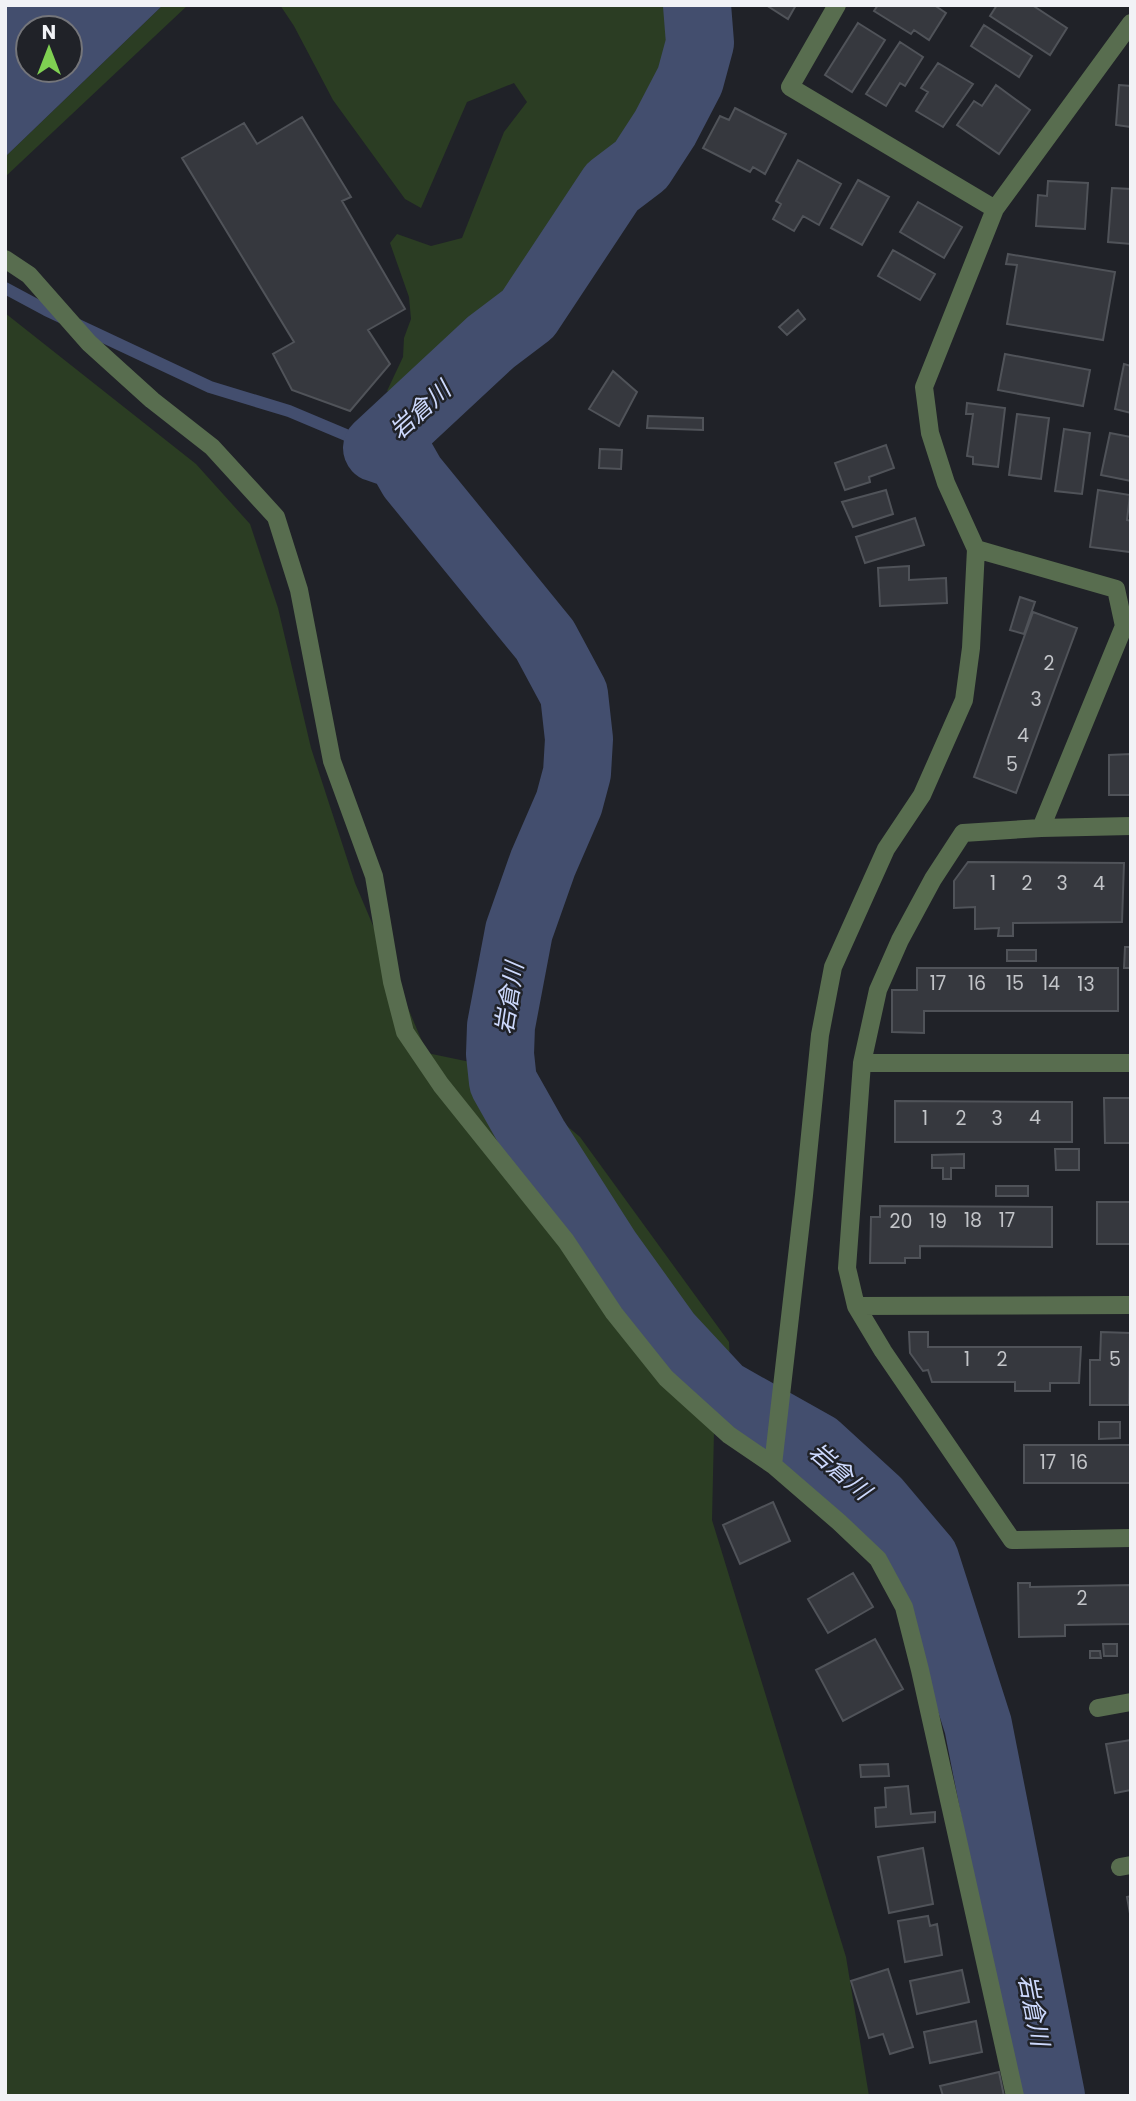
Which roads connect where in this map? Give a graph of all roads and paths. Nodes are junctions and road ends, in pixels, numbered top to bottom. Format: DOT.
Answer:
graph roads {
  1 [pos="837,5"];
  2 [pos="1131,23"];
  3 [pos="995,209"];
  4 [pos="5,259"];
  5 [pos="976,549"];
  6 [pos="1127,627"];
  7 [pos="1131,826"];
  8 [pos="1041,828"];
  9 [pos="862,1063"];
  10 [pos="1131,1063"];
  11 [pos="1131,1305"];
  12 [pos="856,1306"];
  13 [pos="772,1465"];
  14 [pos="1131,1538"];
  15 [pos="1131,1702"];
  16 [pos="1098,1708"];
  17 [pos="1015,2096"];
  1 -- 3 [label="street"];
  2 -- 3 [label="street"];
  3 -- 5 [label="street"];
  4 -- 13 [label="street"];
  5 -- 6 [label="street"];
  5 -- 13 [label="street"];
  6 -- 8 [label="street"];
  7 -- 8 [label="street"];
  8 -- 9 [label="street"];
  9 -- 10 [label="street"];
  9 -- 12 [label="street"];
  11 -- 12 [label="street"];
  12 -- 14 [label="street"];
  13 -- 17 [label="street"];
  15 -- 16 [label="street"];
}
